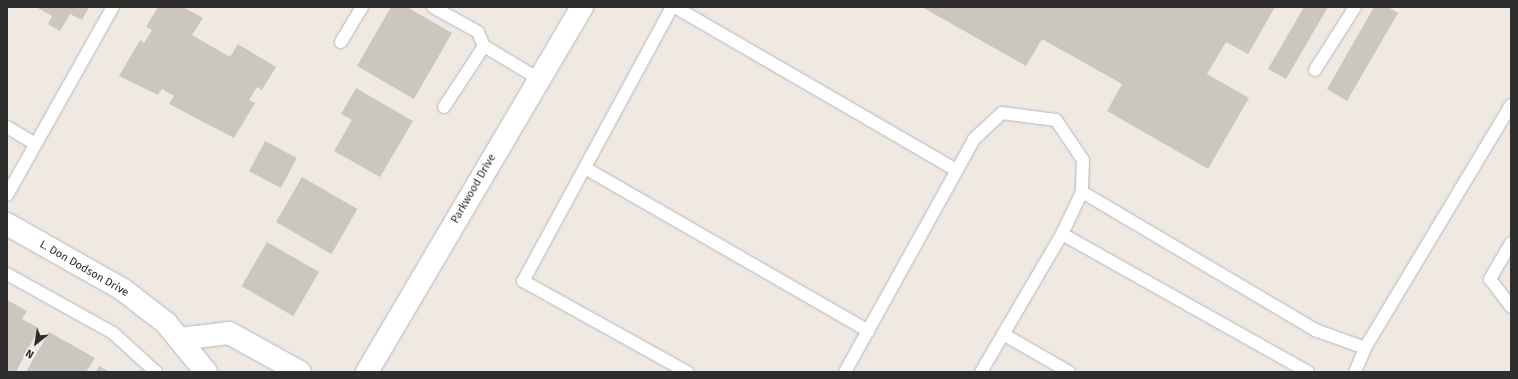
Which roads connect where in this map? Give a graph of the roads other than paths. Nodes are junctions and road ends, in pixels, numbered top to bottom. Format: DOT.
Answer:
graph roads {
  1 [pos="113,7"];
  2 [pos="362,7"];
  3 [pos="433,7"];
  4 [pos="582,7"];
  5 [pos="674,7"];
  6 [pos="1355,7"];
  7 [pos="341,42"];
  8 [pos="484,46"];
  9 [pos="1315,70"];
  10 [pos="539,79"];
  11 [pos="1511,105"];
  12 [pos="444,107"];
  13 [pos="7,127"];
  14 [pos="35,144"];
  15 [pos="584,168"];
  16 [pos="956,170"];
  17 [pos="1082,192"];
  18 [pos="7,195"];
  19 [pos="7,224"];
  20 [pos="1062,234"];
  21 [pos="1511,243"];
  22 [pos="7,274"];
  23 [pos="1511,307"];
  24 [pos="868,331"];
  25 [pos="1002,334"];
  26 [pos="179,339"];
  27 [pos="1365,348"];
  28 [pos="156,372"];
  29 [pos="206,372"];
  30 [pos="300,372"];
  31 [pos="367,372"];
  32 [pos="687,372"];
  33 [pos="845,372"];
  34 [pos="981,372"];
  35 [pos="1069,372"];
  36 [pos="1308,372"];
  37 [pos="1355,372"];
  1 -- 14 [label="lane"];
  2 -- 7 [label="lane"];
  3 -- 8 [label="lane"];
  4 -- 10 [label="street, Parkwood Drive"];
  5 -- 15 [label="lane"];
  5 -- 16 [label="lane"];
  6 -- 9 [label="lane"];
  8 -- 10 [label="lane"];
  8 -- 12 [label="lane"];
  10 -- 31 [label="street, Parkwood Drive"];
  11 -- 27 [label="lane"];
  13 -- 14 [label="lane"];
  14 -- 18 [label="lane"];
  15 -- 24 [label="lane"];
  15 -- 32 [label="lane"];
  16 -- 17 [label="lane"];
  16 -- 24 [label="lane"];
  17 -- 20 [label="lane"];
  17 -- 27 [label="lane"];
  19 -- 26 [label="street, L. Don Dodson Drive"];
  20 -- 25 [label="lane"];
  20 -- 36 [label="lane"];
  21 -- 23 [label="lane"];
  22 -- 28 [label="lane"];
  24 -- 33 [label="lane"];
  25 -- 34 [label="lane"];
  25 -- 35 [label="lane"];
  26 -- 29 [label="street, L. Don Dodson Drive"];
  26 -- 30 [label="street"];
  27 -- 37 [label="lane"];
}
